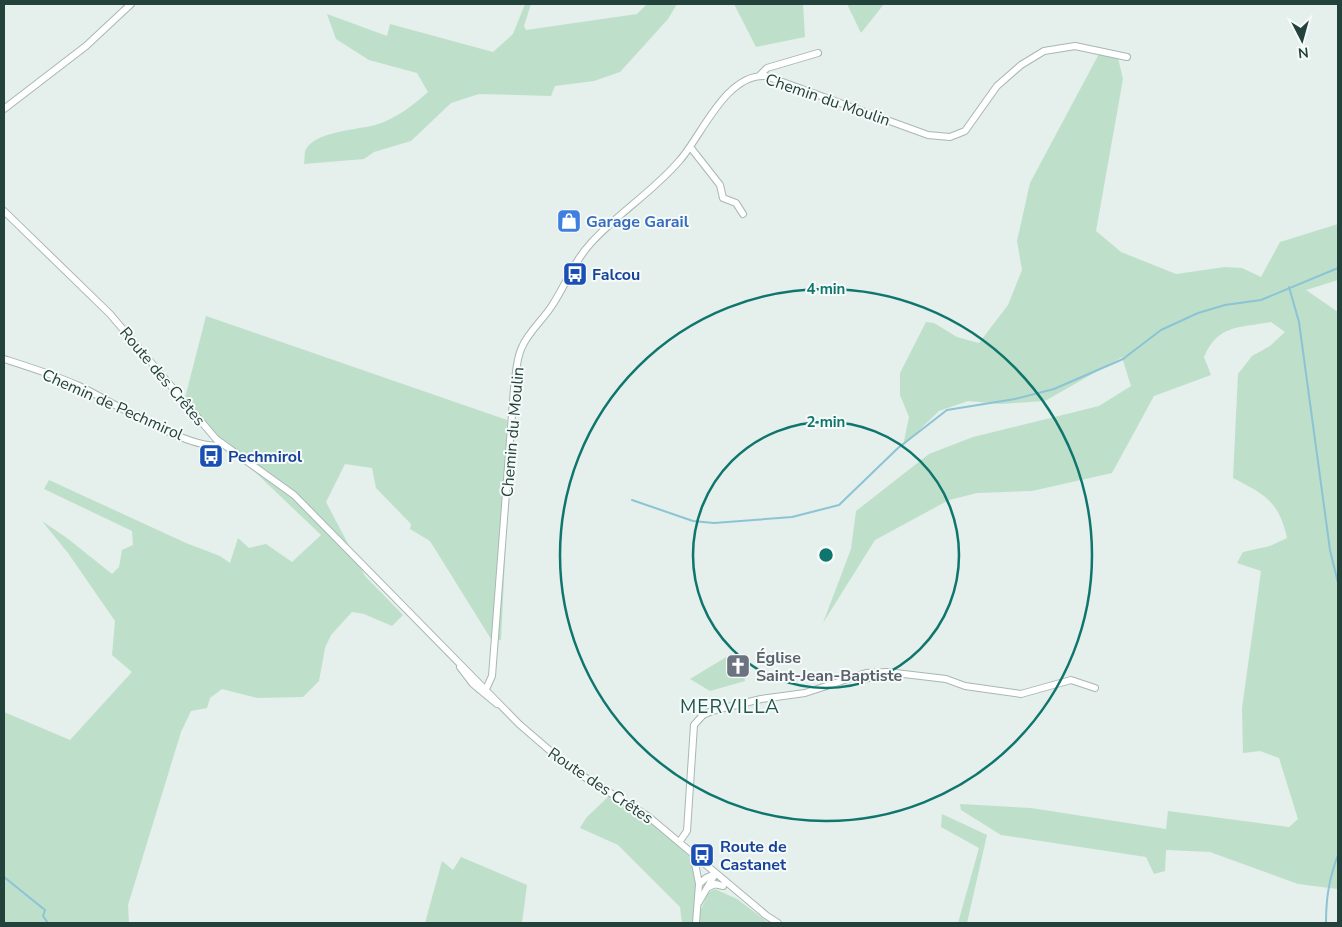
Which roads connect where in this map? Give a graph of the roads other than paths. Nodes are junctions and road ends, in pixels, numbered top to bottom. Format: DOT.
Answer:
graph roads {
  1 [pos="131,4"];
  2 [pos="818,53"];
  3 [pos="1127,57"];
  4 [pos="760,75"];
  5 [pos="4,109"];
  6 [pos="691,148"];
  7 [pos="4,211"];
  8 [pos="743,214"];
  9 [pos="4,359"];
  10 [pos="222,444"];
  11 [pos="481,686"];
  12 [pos="1095,688"];
  13 [pos="680,841"];
  14 [pos="694,858"];
  15 [pos="713,875"];
  16 [pos="699,884"];
  17 [pos="723,886"];
  18 [pos="706,888"];
  19 [pos="697,905"];
  20 [pos="767,916"];
  21 [pos="696,923"];
  22 [pos="778,923"];
  1 -- 5 [label="street"];
  2 -- 4 [label="street"];
  3 -- 4 [label="street, Chemin du Moulin"];
  4 -- 6 [label="street, Chemin du Moulin"];
  6 -- 8 [label="street"];
  6 -- 11 [label="street, Chemin du Moulin"];
  7 -- 10 [label="street, Route des Crêtes"];
  9 -- 10 [label="street, Chemin de Pechmirol"];
  10 -- 11 [label="street, Route des Crêtes"];
  11 -- 13 [label="street, Route des Crêtes"];
  12 -- 13 [label="street"];
  13 -- 14 [label="street, Route des Crêtes"];
  13 -- 15 [label="street, Route des Crêtes"];
  14 -- 15 [label="street, Route des Crêtes"];
  14 -- 16 [label="street"];
  15 -- 16 [label="street"];
  15 -- 17 [label="street, Route des Crêtes"];
  15 -- 18 [label="street"];
  15 -- 20 [label="street, Route des Crêtes"];
  16 -- 19 [label="street"];
  17 -- 18 [label="street"];
  17 -- 20 [label="street, Route des Crêtes"];
  18 -- 19 [label="street"];
  19 -- 21 [label="street"];
  20 -- 22 [label="street, Route des Crêtes"];
}
